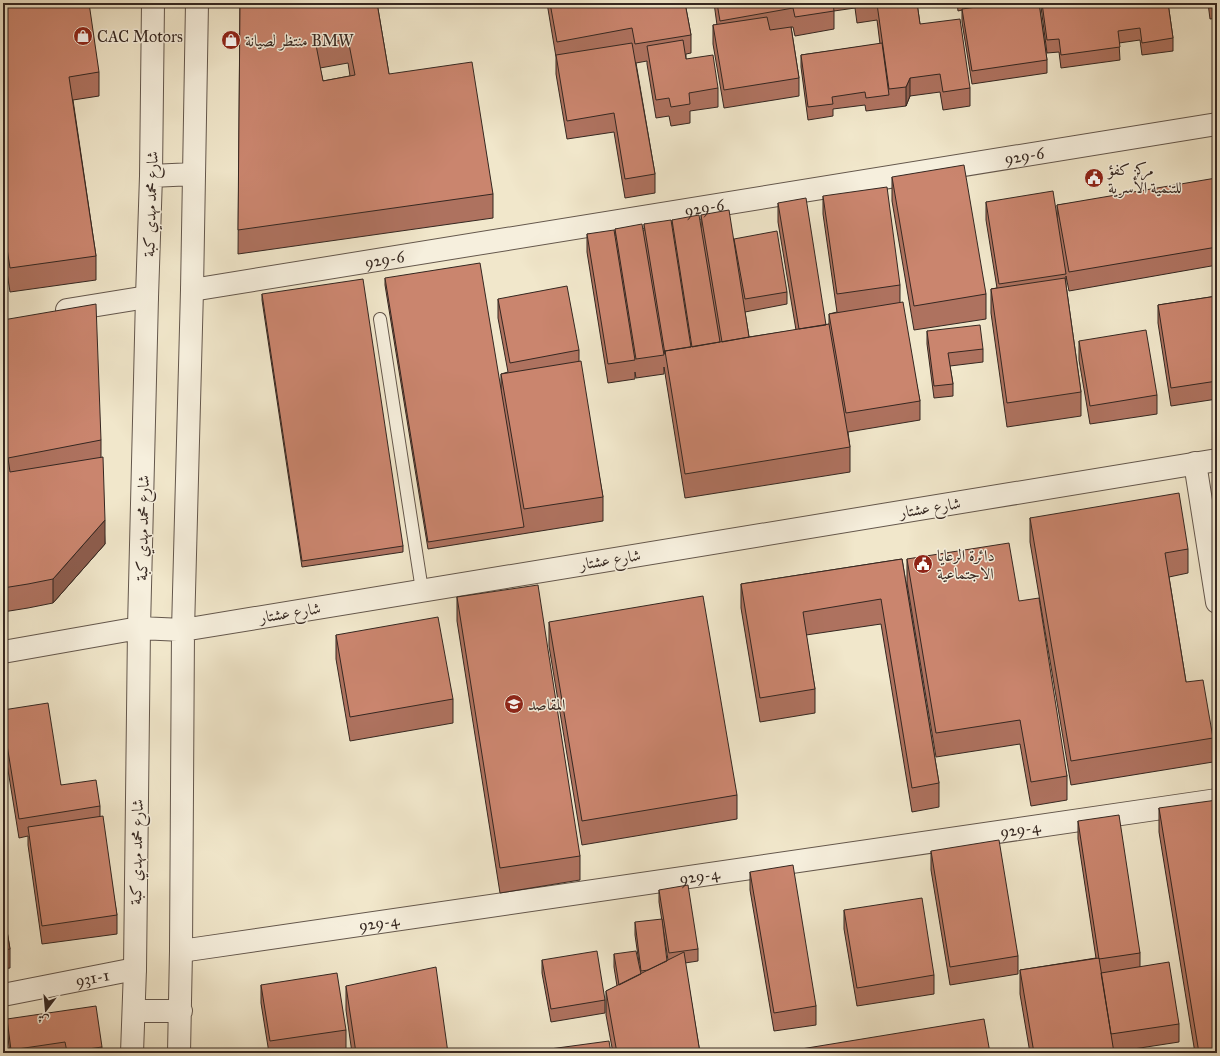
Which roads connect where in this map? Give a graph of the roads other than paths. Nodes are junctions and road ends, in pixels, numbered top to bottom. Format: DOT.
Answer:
graph roads {
  1 [pos="153,3"];
  2 [pos="197,3"];
  3 [pos="1217,124"];
  4 [pos="194,174"];
  5 [pos="151,176"];
  6 [pos="192,290"];
  7 [pos="147,298"];
  8 [pos="48,313"];
  9 [pos="380,319"];
  10 [pos="1217,460"];
  11 [pos="1195,463"];
  12 [pos="422,590"];
  13 [pos="1217,602"];
  14 [pos="139,628"];
  15 [pos="183,630"];
  16 [pos="3,652"];
  17 [pos="1217,800"];
  18 [pos="181,951"];
  19 [pos="135,969"];
  20 [pos="3,995"];
  21 [pos="134,1011"];
  22 [pos="181,1011"];
  23 [pos="132,1053"];
  24 [pos="179,1053"];
  1 -- 5 [label="street, شارع محمد مهدي كبة"];
  2 -- 4 [label="street"];
  3 -- 6 [label="street, 929-6"];
  4 -- 5 [label="street"];
  4 -- 6 [label="street"];
  5 -- 7 [label="street, شارع محمد مهدي كبة"];
  6 -- 15 [label="street"];
  7 -- 8 [label="street"];
  7 -- 14 [label="street, شارع محمد مهدي كبة"];
  9 -- 12 [label="lane"];
  10 -- 11 [label="street, شارع عشتار"];
  11 -- 12 [label="street, شارع عشتار"];
  11 -- 13 [label="street"];
  12 -- 15 [label="street, شارع عشتار"];
  14 -- 15 [label="street, شارع عشتار"];
  14 -- 16 [label="street, شارع عشتار"];
  14 -- 19 [label="street, شارع محمد مهدي كبة"];
  15 -- 18 [label="street"];
  17 -- 18 [label="street, 929-4"];
  18 -- 22 [label="street"];
  19 -- 20 [label="street, 931-1"];
  19 -- 21 [label="street, شارع محمد مهدي كبة"];
  21 -- 22 [label="street"];
  21 -- 23 [label="street, شارع محمد مهدي كبة"];
  22 -- 24 [label="street"];
}
